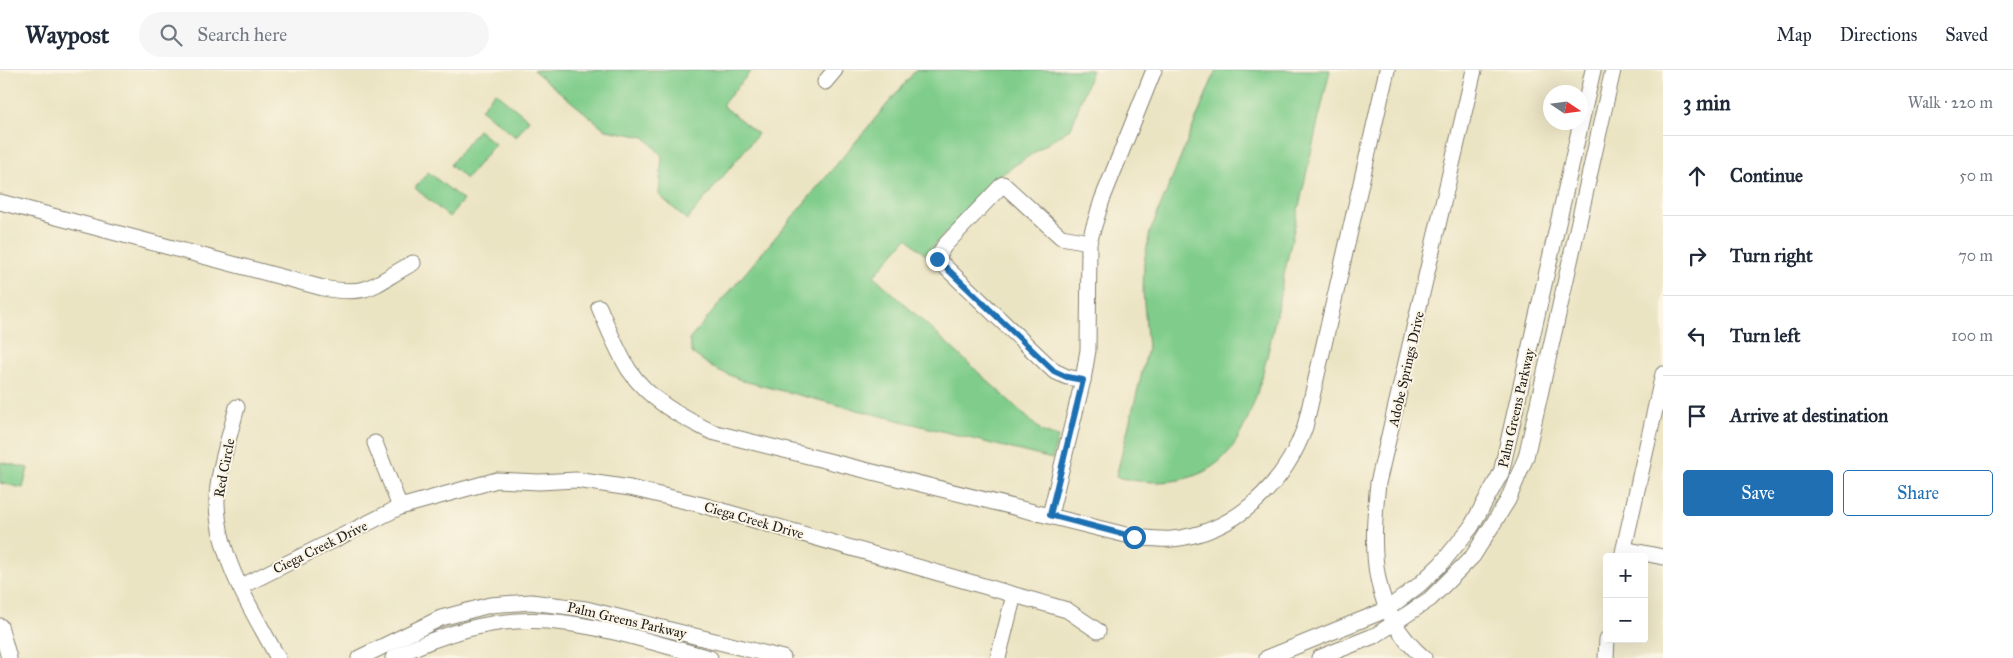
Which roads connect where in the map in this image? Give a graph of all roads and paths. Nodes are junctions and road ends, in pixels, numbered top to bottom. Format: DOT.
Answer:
graph roads {
  1 [pos="1154,70"];
  2 [pos="1387,70"];
  3 [pos="1474,70"];
  4 [pos="1592,70"];
  5 [pos="1613,70"];
  6 [pos="0,202"];
  7 [pos="1089,242"];
  8 [pos="414,263"];
  9 [pos="599,307"];
  10 [pos="1663,374"];
  11 [pos="1083,380"];
  12 [pos="237,407"];
  13 [pos="375,443"];
  14 [pos="400,507"];
  15 [pos="1050,515"];
  16 [pos="1623,553"];
  17 [pos="1648,556"];
  18 [pos="1663,558"];
  19 [pos="240,587"];
  20 [pos="1014,595"];
  21 [pos="1386,610"];
  22 [pos="1394,623"];
  23 [pos="0,626"];
  24 [pos="1098,632"];
  25 [pos="405,634"];
  26 [pos="1607,643"];
  27 [pos="413,653"];
  28 [pos="9,658"];
  29 [pos="278,658"];
  30 [pos="359,658"];
  31 [pos="393,658"];
  32 [pos="710,658"];
  33 [pos="783,658"];
  34 [pos="998,658"];
  35 [pos="1267,658"];
  36 [pos="1320,658"];
  37 [pos="1424,658"];
  38 [pos="1606,658"];
  1 -- 7 [label="street"];
  2 -- 15 [label="street"];
  3 -- 21 [label="street, Adobe Springs Drive"];
  4 -- 21 [label="street, Palm Greens Parkway"];
  5 -- 22 [label="street, Palm Greens Parkway"];
  6 -- 8 [label="street"];
  7 -- 11 [label="street"];
  7 -- 11 [label="street"];
  9 -- 15 [label="street"];
  10 -- 16 [label="street"];
  11 -- 15 [label="street"];
  12 -- 19 [label="street, Red Circle"];
  13 -- 14 [label="street"];
  14 -- 19 [label="street, Ciega Creek Drive"];
  14 -- 20 [label="street, Ciega Creek Drive"];
  17 -- 18 [label="street"];
  19 -- 29 [label="street, Red Circle"];
  20 -- 24 [label="street, Ciega Creek Drive"];
  20 -- 34 [label="street"];
  21 -- 22 [label="street, Adobe Springs Drive"];
  21 -- 35 [label="street, Palm Greens Parkway"];
  22 -- 36 [label="street, Palm Greens Parkway"];
  22 -- 37 [label="street, Adobe Springs Drive"];
  23 -- 28 [label="street"];
  25 -- 27 [label="street"];
  25 -- 30 [label="street, Palm Greens Parkway"];
  25 -- 33 [label="street, Palm Greens Parkway"];
  26 -- 38 [label="street"];
  27 -- 31 [label="street, Palm Greens Parkway"];
  27 -- 32 [label="street, Palm Greens Parkway"];
}
